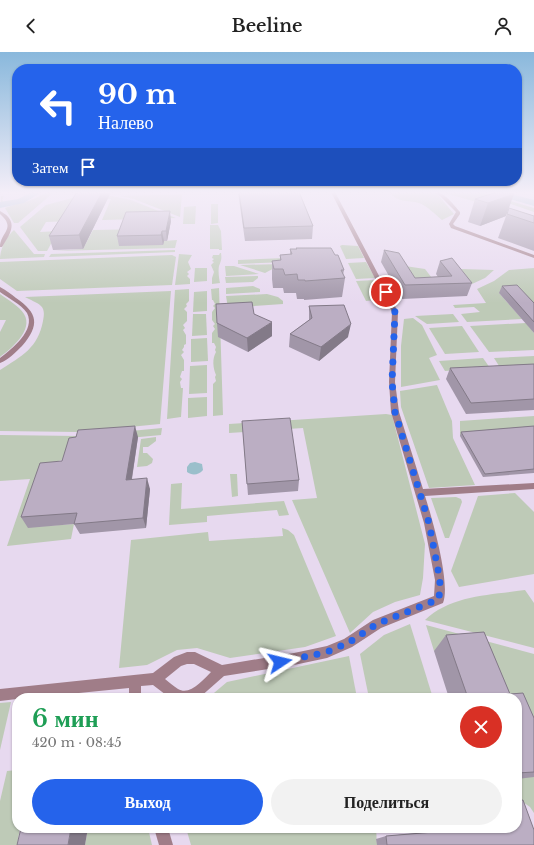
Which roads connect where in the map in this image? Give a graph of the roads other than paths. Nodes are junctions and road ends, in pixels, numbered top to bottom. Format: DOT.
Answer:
graph roads {
  1 [pos="11,229"];
  2 [pos="352,229"];
  3 [pos="461,229"];
  4 [pos="0,246"];
  5 [pos="534,257"];
  6 [pos="0,289"];
  7 [pos="0,361"];
  8 [pos="534,486"];
  9 [pos="420,493"];
  10 [pos="221,671"];
  11 [pos="155,679"];
  12 [pos="135,681"];
  13 [pos="19,693"];
  14 [pos="135,693"];
  15 [pos="172,693"];
  16 [pos="197,693"];
  17 [pos="12,694"];
  18 [pos="0,695"];
  19 [pos="162,833"];
  20 [pos="166,845"];
  1 -- 4 [label="street"];
  2 -- 9 [label="street"];
  3 -- 5 [label="street"];
  6 -- 7 [label="street"];
  8 -- 9 [label="street"];
  9 -- 10 [label="street"];
  10 -- 11 [label="street"];
  10 -- 16 [label="street"];
  11 -- 12 [label="street"];
  11 -- 15 [label="street"];
  12 -- 13 [label="street"];
  12 -- 14 [label="street"];
  17 -- 18 [label="street"];
  19 -- 20 [label="street"];
}
